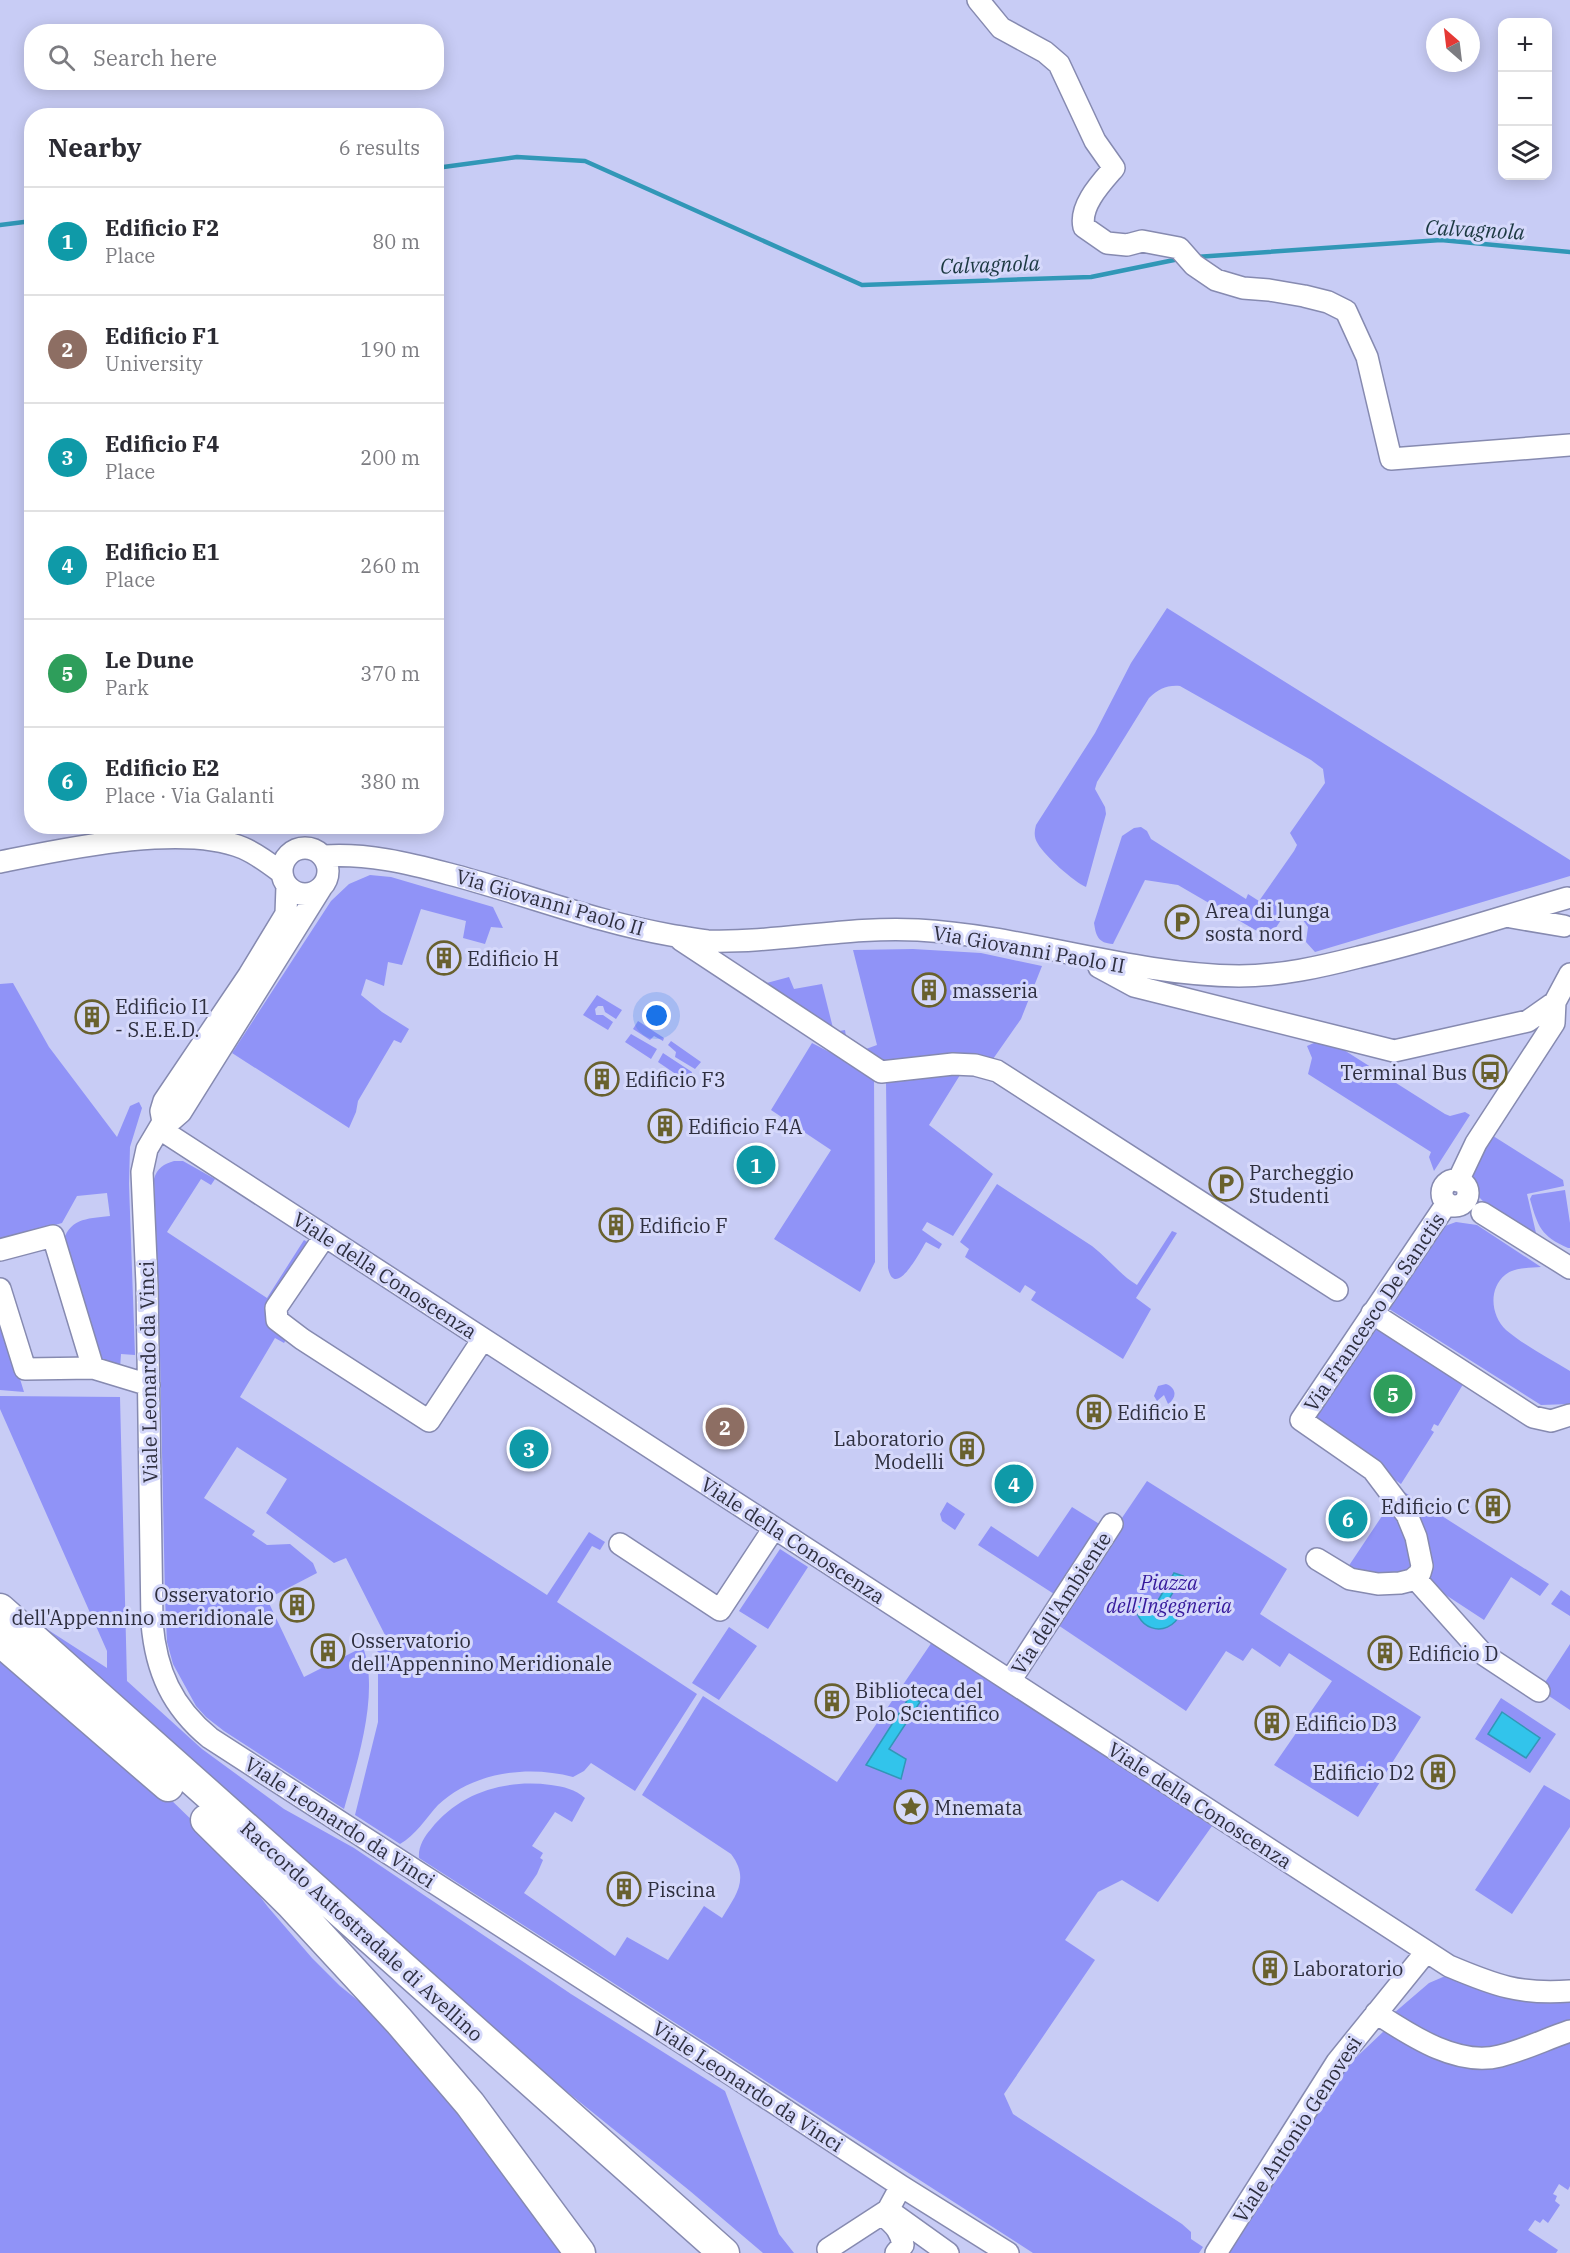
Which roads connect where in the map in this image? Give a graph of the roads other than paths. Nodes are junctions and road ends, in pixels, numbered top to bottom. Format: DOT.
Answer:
graph roads {
  1 [pos="978,0"];
  2 [pos="1570,445"];
  3 [pos="245,849"];
  4 [pos="296,849"];
  5 [pos="324,856"];
  6 [pos="374,858"];
  7 [pos="0,862"];
  8 [pos="284,879"];
  9 [pos="323,885"];
  10 [pos="1569,896"];
  11 [pos="1506,916"];
  12 [pos="1567,930"];
  13 [pos="675,935"];
  14 [pos="1080,956"];
  15 [pos="1570,974"];
  16 [pos="1555,1002"];
  17 [pos="161,1125"];
  18 [pos="1457,1196"];
  19 [pos="325,1236"];
  20 [pos="0,1250"];
  21 [pos="1570,1268"];
  22 [pos="0,1289"];
  23 [pos="1337,1290"];
  24 [pos="1372,1313"];
  25 [pos="483,1339"];
  26 [pos="93,1368"];
  27 [pos="149,1385"];
  28 [pos="1570,1415"];
  29 [pos="1112,1524"];
  30 [pos="774,1528"];
  31 [pos="620,1544"];
  32 [pos="1317,1559"];
  33 [pos="1415,1578"];
  34 [pos="0,1609"];
  35 [pos="0,1641"];
  36 [pos="1010,1681"];
  37 [pos="1539,1691"];
  38 [pos="1426,1952"];
  39 [pos="1570,1991"];
  40 [pos="1376,2013"];
  41 [pos="459,2017"];
  42 [pos="1570,2031"];
  43 [pos="901,2186"];
  44 [pos="885,2212"];
  45 [pos="828,2249"];
  46 [pos="579,2253"];
  47 [pos="724,2253"];
  48 [pos="745,2253"];
  49 [pos="896,2253"];
  50 [pos="948,2253"];
  51 [pos="1008,2253"];
  52 [pos="1216,2253"];
  1 -- 2 [label="street"];
  3 -- 4 [label="street"];
  3 -- 7 [label="street"];
  3 -- 8 [label="street"];
  4 -- 5 [label="street"];
  4 -- 8 [label="street"];
  5 -- 6 [label="street, Via Giovanni Paolo II"];
  5 -- 9 [label="street"];
  6 -- 9 [label="street"];
  6 -- 13 [label="street, Via Giovanni Paolo II"];
  8 -- 9 [label="street"];
  8 -- 17 [label="street"];
  9 -- 17 [label="street"];
  10 -- 11 [label="street, Via Giovanni Paolo II"];
  10 -- 12 [label="street"];
  11 -- 12 [label="street, Via Giovanni Paolo II"];
  11 -- 14 [label="street, Via Giovanni Paolo II"];
  13 -- 14 [label="street, Via Giovanni Paolo II"];
  13 -- 23 [label="street"];
  14 -- 16 [label="street"];
  15 -- 16 [label="street"];
  16 -- 18 [label="street, Via Francesco De Sanctis"];
  17 -- 19 [label="street, Viale della Conoscenza"];
  17 -- 27 [label="street, Viale Leonardo da Vinci"];
  18 -- 21 [label="street"];
  18 -- 24 [label="street, Via Francesco De Sanctis"];
  19 -- 25 [label="street, Viale della Conoscenza"];
  19 -- 25 [label="street"];
  20 -- 26 [label="street"];
  22 -- 26 [label="street"];
  24 -- 28 [label="street"];
  24 -- 33 [label="street, Via Francesco De Sanctis"];
  25 -- 30 [label="street, Viale della Conoscenza"];
  26 -- 27 [label="street"];
  27 -- 43 [label="street, Viale Leonardo da Vinci"];
  29 -- 36 [label="street, Via dell'Ambiente"];
  30 -- 31 [label="street"];
  30 -- 36 [label="street, Viale della Conoscenza"];
  32 -- 33 [label="street"];
  33 -- 37 [label="street"];
  34 -- 41 [label="highway, Raccordo Autostradale di Avellino"];
  35 -- 46 [label="highway"];
  36 -- 38 [label="street, Viale della Conoscenza"];
  38 -- 39 [label="street, Viale della Conoscenza"];
  38 -- 40 [label="street, Viale Antonio Genovesi"];
  40 -- 42 [label="street"];
  40 -- 52 [label="street, Viale Antonio Genovesi"];
  41 -- 47 [label="highway, Raccordo Autostradale di Avellino"];
  41 -- 48 [label="highway"];
  43 -- 44 [label="street"];
  43 -- 51 [label="street, Viale Leonardo da Vinci"];
  44 -- 45 [label="street"];
  44 -- 49 [label="street"];
  44 -- 50 [label="street"];
}
